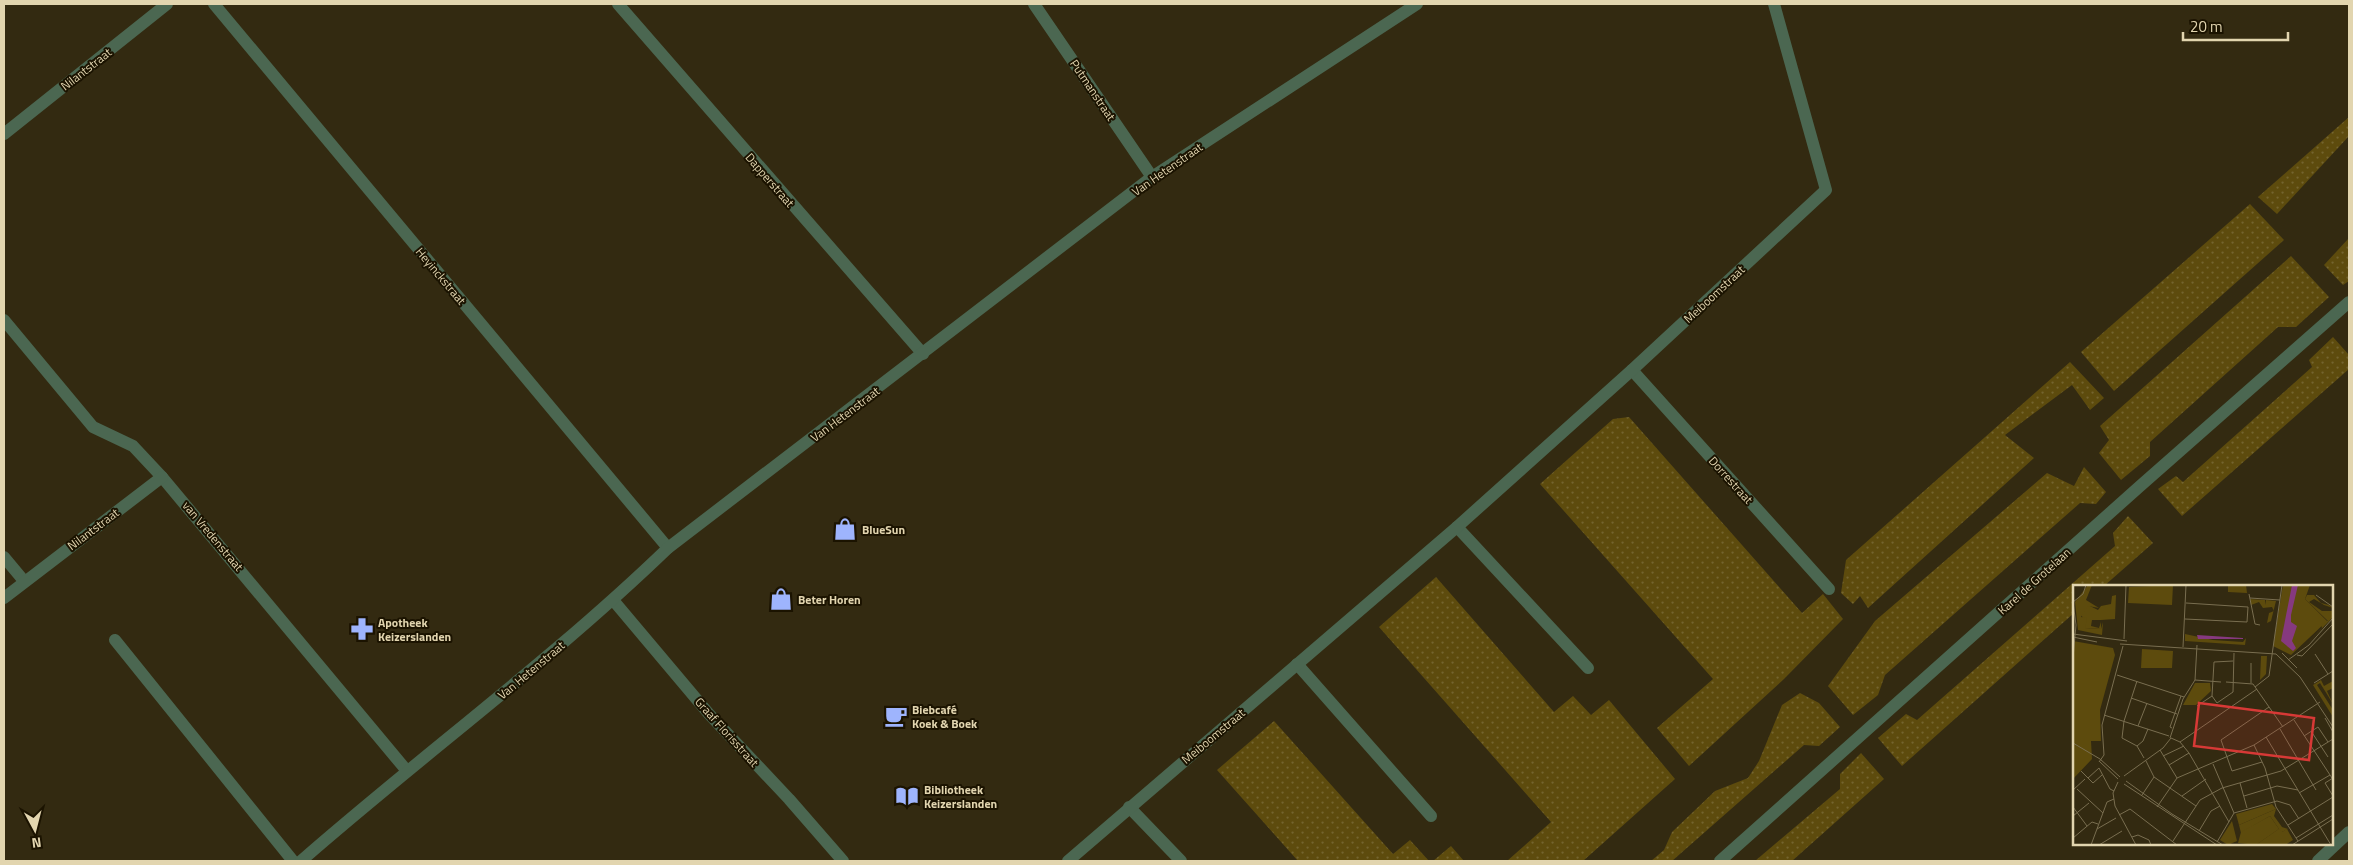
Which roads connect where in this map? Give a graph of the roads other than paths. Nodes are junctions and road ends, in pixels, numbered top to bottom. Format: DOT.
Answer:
graph roads {
  1 [pos="168,4"];
  2 [pos="214,4"];
  3 [pos="618,4"];
  4 [pos="1034,4"];
  5 [pos="1417,4"];
  6 [pos="1774,4"];
  7 [pos="4,134"];
  8 [pos="1152,177"];
  9 [pos="2349,302"];
  10 [pos="4,320"];
  11 [pos="923,354"];
  12 [pos="1632,370"];
  13 [pos="162,477"];
  14 [pos="1457,527"];
  15 [pos="668,548"];
  16 [pos="4,557"];
  17 [pos="24,581"];
  18 [pos="1829,589"];
  19 [pos="4,598"];
  20 [pos="613,600"];
  21 [pos="115,640"];
  22 [pos="1297,664"];
  23 [pos="1588,668"];
  24 [pos="407,771"];
  25 [pos="1129,807"];
  26 [pos="1431,816"];
  27 [pos="2349,832"];
  28 [pos="294,861"];
  29 [pos="301,861"];
  30 [pos="843,861"];
  31 [pos="1068,861"];
  32 [pos="1180,861"];
  33 [pos="1720,861"];
  34 [pos="2318,861"];
  1 -- 7 [label="street, Nilantstraat"];
  2 -- 15 [label="street, Heyinckstraat"];
  3 -- 11 [label="street, Dapperstraat"];
  4 -- 8 [label="street, Putmanstraat"];
  5 -- 8 [label="street, Van Hetenstraat"];
  6 -- 12 [label="street, Meiboomstraat"];
  8 -- 11 [label="street, Van Hetenstraat"];
  9 -- 33 [label="street, Karel de Grotelaan"];
  10 -- 13 [label="street, van Vredenstraat"];
  11 -- 15 [label="street, Van Hetenstraat"];
  12 -- 14 [label="street, Meiboomstraat"];
  12 -- 18 [label="street, Dorrestraat"];
  13 -- 17 [label="street, Nilantstraat"];
  13 -- 24 [label="street, van Vredenstraat"];
  14 -- 22 [label="street, Meiboomstraat"];
  14 -- 23 [label="street"];
  15 -- 20 [label="street, Van Hetenstraat"];
  16 -- 17 [label="street"];
  17 -- 19 [label="street, Nilantstraat"];
  20 -- 24 [label="street, Van Hetenstraat"];
  20 -- 30 [label="street, Graaf Florisstraat"];
  21 -- 28 [label="street"];
  22 -- 25 [label="street, Meiboomstraat"];
  22 -- 26 [label="street"];
  24 -- 29 [label="street, Van Hetenstraat"];
  25 -- 31 [label="street, Meiboomstraat"];
  25 -- 32 [label="street"];
  27 -- 34 [label="street"];
}
